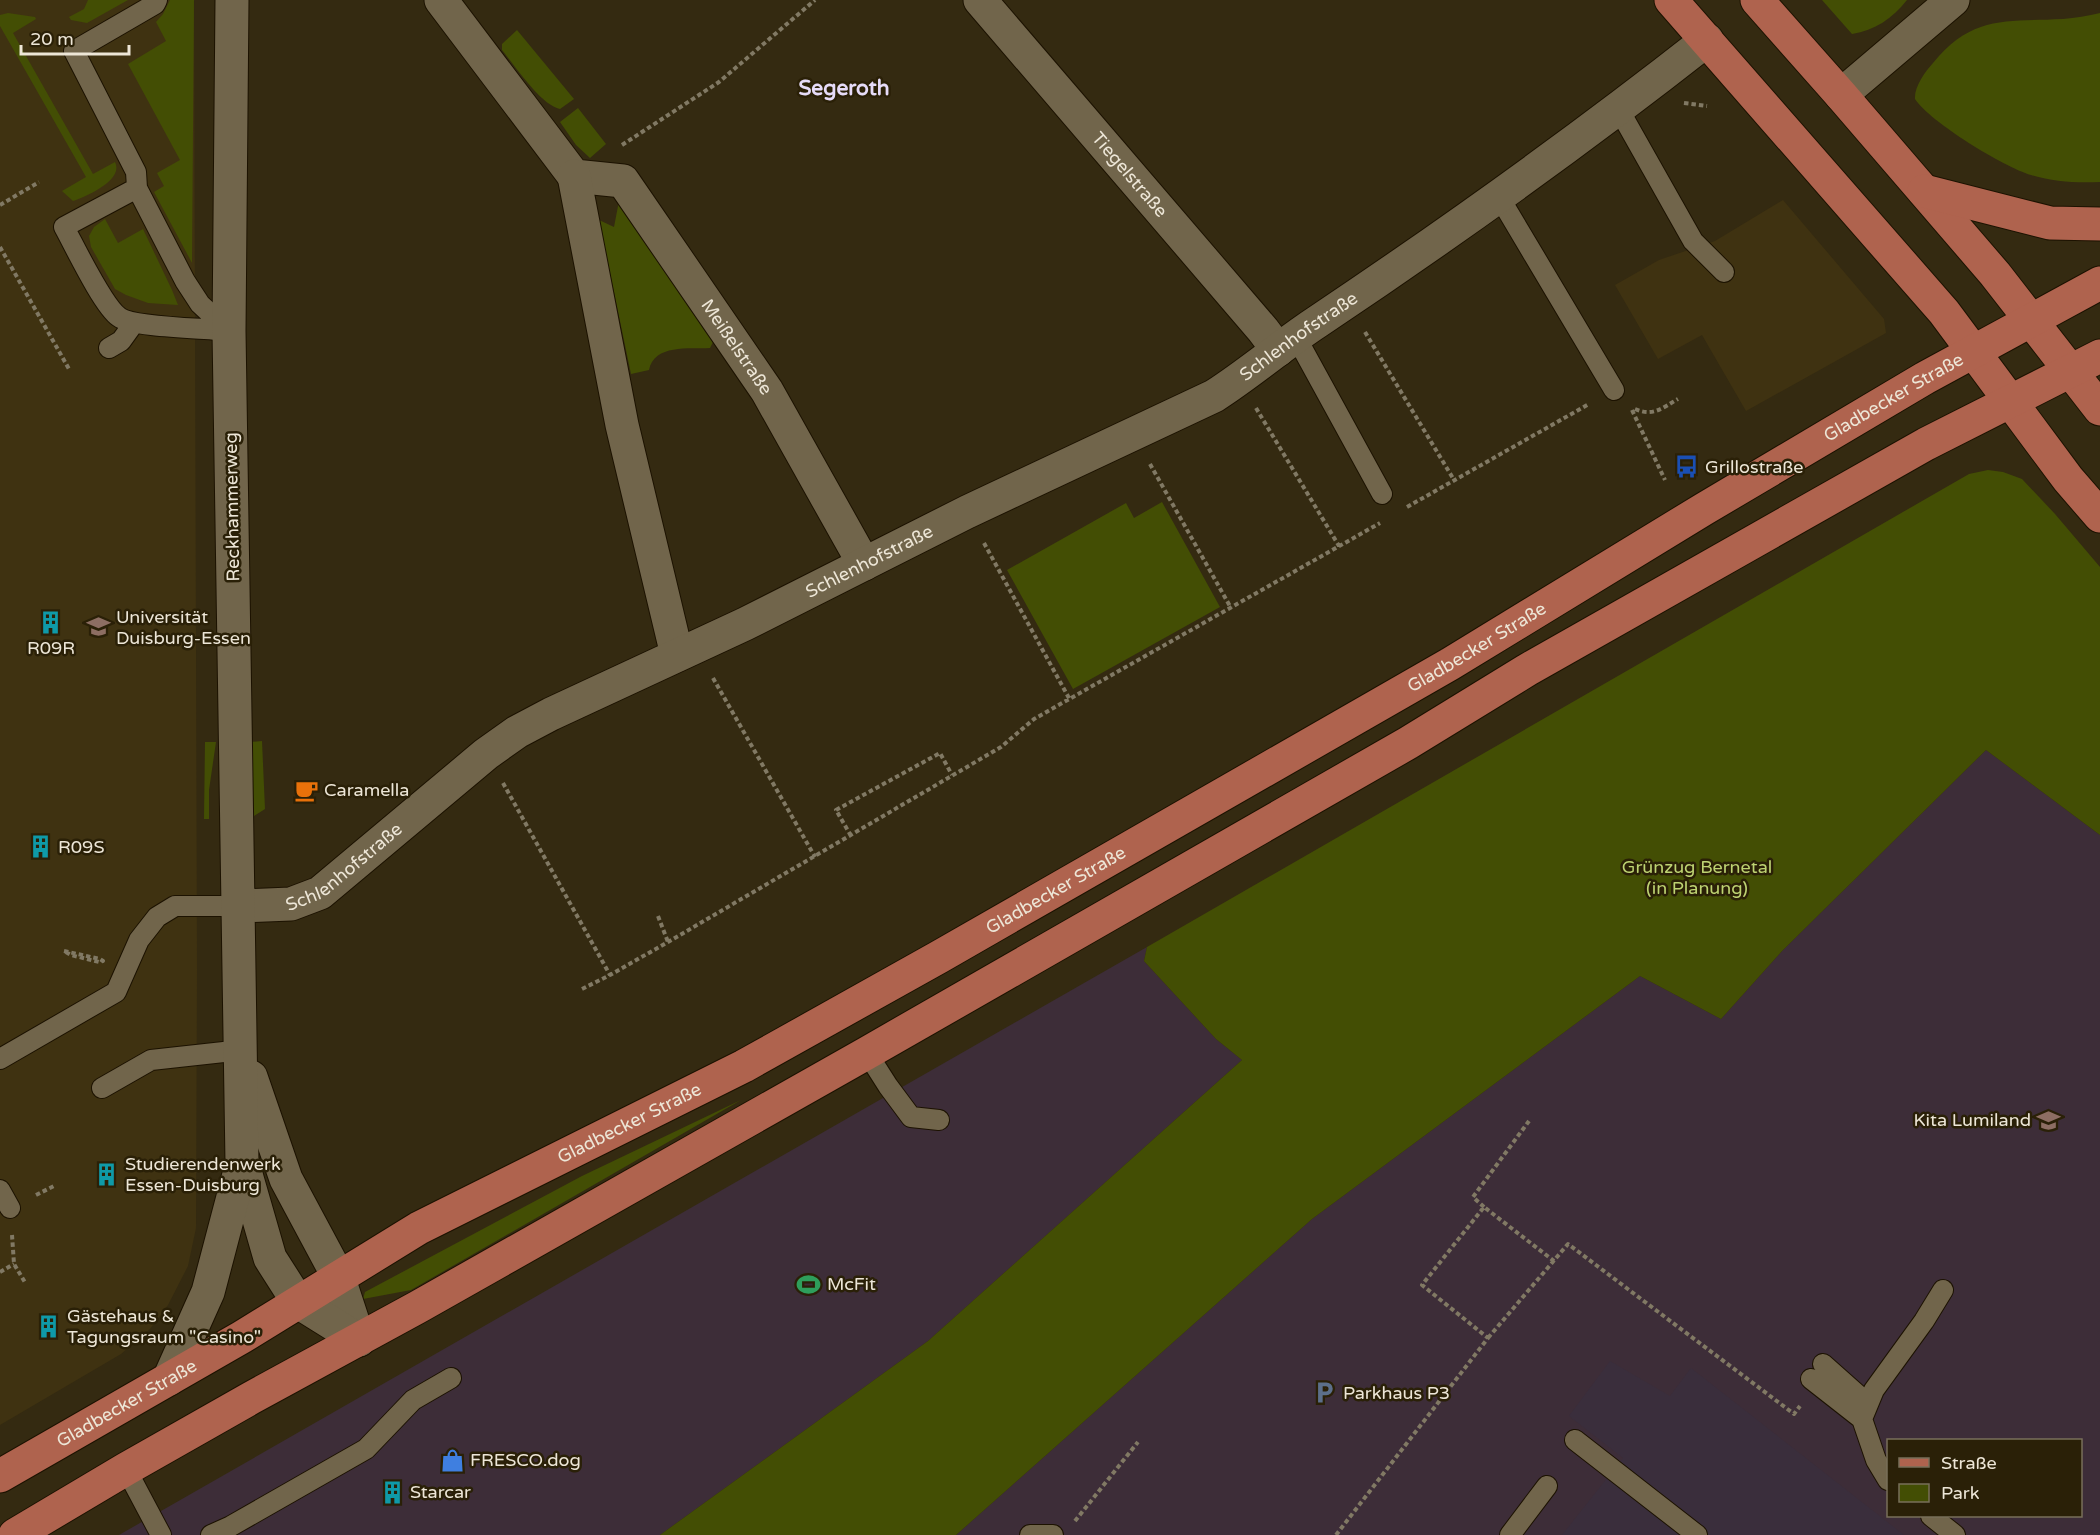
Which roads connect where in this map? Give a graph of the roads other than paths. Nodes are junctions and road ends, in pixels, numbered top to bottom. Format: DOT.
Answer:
graph roads {
  1 [pos="157,0"];
  2 [pos="231,0"];
  3 [pos="441,0"];
  4 [pos="980,0"];
  5 [pos="1671,0"];
  6 [pos="1757,0"];
  7 [pos="1953,0"];
  8 [pos="1707,40"];
  9 [pos="1841,94"];
  10 [pos="1618,108"];
  11 [pos="574,176"];
  12 [pos="136,188"];
  13 [pos="1924,191"];
  14 [pos="1498,195"];
  15 [pos="2100,224"];
  16 [pos="1724,272"];
  17 [pos="2100,283"];
  18 [pos="2031,321"];
  19 [pos="134,323"];
  20 [pos="229,331"];
  21 [pos="1287,343"];
  22 [pos="109,348"];
  23 [pos="1974,352"];
  24 [pos="2100,356"];
  25 [pos="2070,372"];
  26 [pos="1614,390"];
  27 [pos="2010,401"];
  28 [pos="2100,409"];
  29 [pos="1382,494"];
  30 [pos="2100,516"];
  31 [pos="864,564"];
  32 [pos="686,651"];
  33 [pos="239,906"];
  34 [pos="242,1050"];
  35 [pos="867,1053"];
  36 [pos="0,1059"];
  37 [pos="102,1088"];
  38 [pos="939,1120"];
  39 [pos="242,1163"];
  40 [pos="0,1190"];
  41 [pos="10,1208"];
  42 [pos="338,1276"];
  43 [pos="1943,1290"];
  44 [pos="298,1302"];
  45 [pos="359,1340"];
  46 [pos="1817,1376"];
  47 [pos="451,1378"];
  48 [pos="169,1379"];
  49 [pos="1865,1412"];
  50 [pos="1575,1440"];
  51 [pos="126,1469"];
  52 [pos="0,1476"];
  53 [pos="1887,1478"];
  54 [pos="1547,1486"];
  55 [pos="1933,1517"];
  56 [pos="234,1531"];
  57 [pos="15,1535"];
  58 [pos="161,1535"];
  59 [pos="211,1535"];
  60 [pos="1030,1535"];
  61 [pos="1053,1535"];
  62 [pos="1510,1535"];
  63 [pos="1696,1535"];
  64 [pos="1955,1535"];
  1 -- 12 [label="lane"];
  2 -- 20 [label="street, Reckhammerweg"];
  3 -- 11 [label="street"];
  4 -- 21 [label="street, Tiegelstraße"];
  5 -- 8 [label="main road"];
  6 -- 9 [label="main road"];
  7 -- 9 [label="street"];
  8 -- 10 [label="street, Schlenhofstraße"];
  8 -- 23 [label="main road"];
  9 -- 13 [label="main road"];
  10 -- 14 [label="street, Schlenhofstraße"];
  10 -- 16 [label="lane"];
  11 -- 31 [label="street, Meißelstraße"];
  11 -- 32 [label="street"];
  12 -- 19 [label="lane"];
  12 -- 20 [label="lane"];
  13 -- 15 [label="main road"];
  13 -- 18 [label="main road"];
  14 -- 21 [label="street, Schlenhofstraße"];
  14 -- 26 [label="lane"];
  17 -- 18 [label="main road, Gladbecker Straße"];
  18 -- 23 [label="main road, Gladbecker Straße"];
  18 -- 25 [label="main road"];
  19 -- 20 [label="lane"];
  19 -- 22 [label="lane"];
  20 -- 33 [label="street, Reckhammerweg"];
  21 -- 29 [label="lane"];
  21 -- 31 [label="street, Schlenhofstraße"];
  23 -- 27 [label="main road"];
  23 -- 42 [label="main road, Gladbecker Straße"];
  24 -- 25 [label="main road"];
  25 -- 27 [label="main road"];
  25 -- 28 [label="main road"];
  27 -- 30 [label="main road"];
  27 -- 35 [label="main road"];
  31 -- 32 [label="street, Schlenhofstraße"];
  32 -- 33 [label="street, Schlenhofstraße"];
  33 -- 34 [label="street, Reckhammerweg"];
  33 -- 36 [label="lane"];
  34 -- 37 [label="lane"];
  34 -- 39 [label="street, Reckhammerweg"];
  34 -- 42 [label="street, Reckhammerweg"];
  35 -- 38 [label="lane"];
  35 -- 45 [label="main road"];
  39 -- 44 [label="street, Reckhammerweg"];
  39 -- 48 [label="street, Reckhammerweg"];
  40 -- 41 [label="lane"];
  42 -- 44 [label="main road, Gladbecker Straße"];
  42 -- 45 [label="street, Reckhammerweg"];
  43 -- 49 [label="lane"];
  44 -- 45 [label="street, Reckhammerweg"];
  44 -- 48 [label="main road, Gladbecker Straße"];
  45 -- 51 [label="main road"];
  46 -- 49 [label="lane"];
  47 -- 56 [label="lane"];
  48 -- 52 [label="main road, Gladbecker Straße"];
  49 -- 53 [label="lane"];
  50 -- 63 [label="lane"];
  51 -- 57 [label="main road"];
  51 -- 58 [label="lane"];
  54 -- 62 [label="lane"];
  55 -- 64 [label="lane"];
  56 -- 59 [label="lane"];
  60 -- 61 [label="lane"];
}
